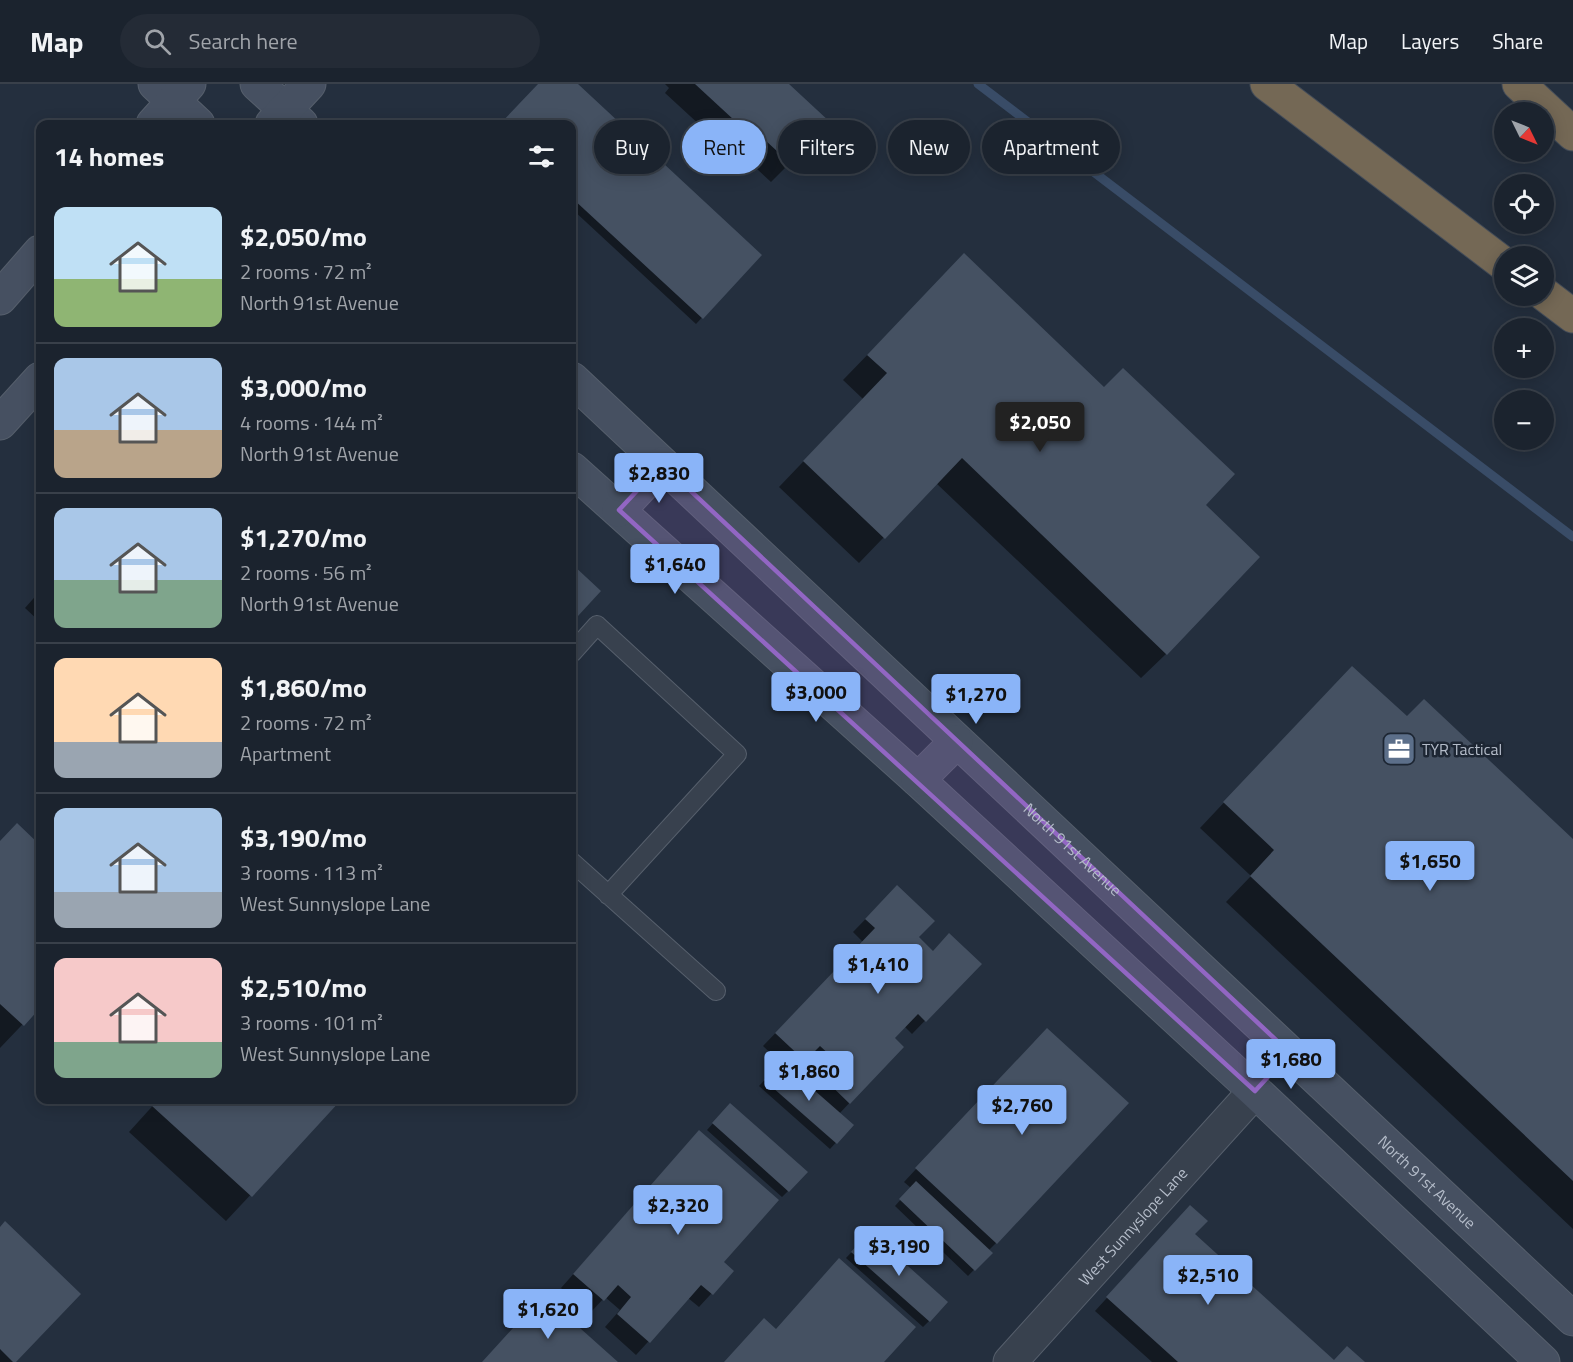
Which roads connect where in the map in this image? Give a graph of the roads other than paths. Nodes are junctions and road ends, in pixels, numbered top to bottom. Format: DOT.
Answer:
graph roads {
  1 [pos="257,84"];
  2 [pos="309,84"];
  3 [pos="1268,84"];
  4 [pos="1519,84"];
  5 [pos="168,99"];
  6 [pos="193,120"];
  7 [pos="286,120"];
  8 [pos="1573,134"];
  9 [pos="1494,256"];
  10 [pos="36,257"];
  11 [pos="0,298"];
  12 [pos="1554,302"];
  13 [pos="1573,316"];
  14 [pos="36,383"];
  15 [pos="576,383"];
  16 [pos="0,423"];
  17 [pos="662,464"];
  18 [pos="576,472"];
  19 [pos="619,510"];
  20 [pos="576,649"];
  21 [pos="956,742"];
  22 [pos="918,780"];
  23 [pos="576,866"];
  24 [pos="608,895"];
  25 [pos="716,992"];
  26 [pos="1290,1053"];
  27 [pos="1255,1091"];
  28 [pos="1573,1319"];
  29 [pos="1010,1362"];
  30 [pos="1543,1362"];
  1 -- 7 [label="main road"];
  2 -- 7 [label="main road"];
  3 -- 9 [label="highway"];
  4 -- 8 [label="highway"];
  5 -- 6 [label="main road"];
  10 -- 11 [label="main road"];
  12 -- 13 [label="highway"];
  14 -- 16 [label="main road"];
  15 -- 17 [label="main road, North 91st Avenue"];
  17 -- 19 [label="main road"];
  17 -- 21 [label="main road, North 91st Avenue"];
  18 -- 19 [label="main road"];
  19 -- 22 [label="main road"];
  20 -- 24 [label="lane"];
  21 -- 22 [label="main road"];
  21 -- 26 [label="main road, North 91st Avenue"];
  22 -- 27 [label="main road"];
  23 -- 24 [label="lane"];
  24 -- 25 [label="lane"];
  26 -- 27 [label="main road"];
  26 -- 28 [label="main road, North 91st Avenue"];
  27 -- 29 [label="street, West Sunnyslope Lane"];
  27 -- 30 [label="main road"];
}
